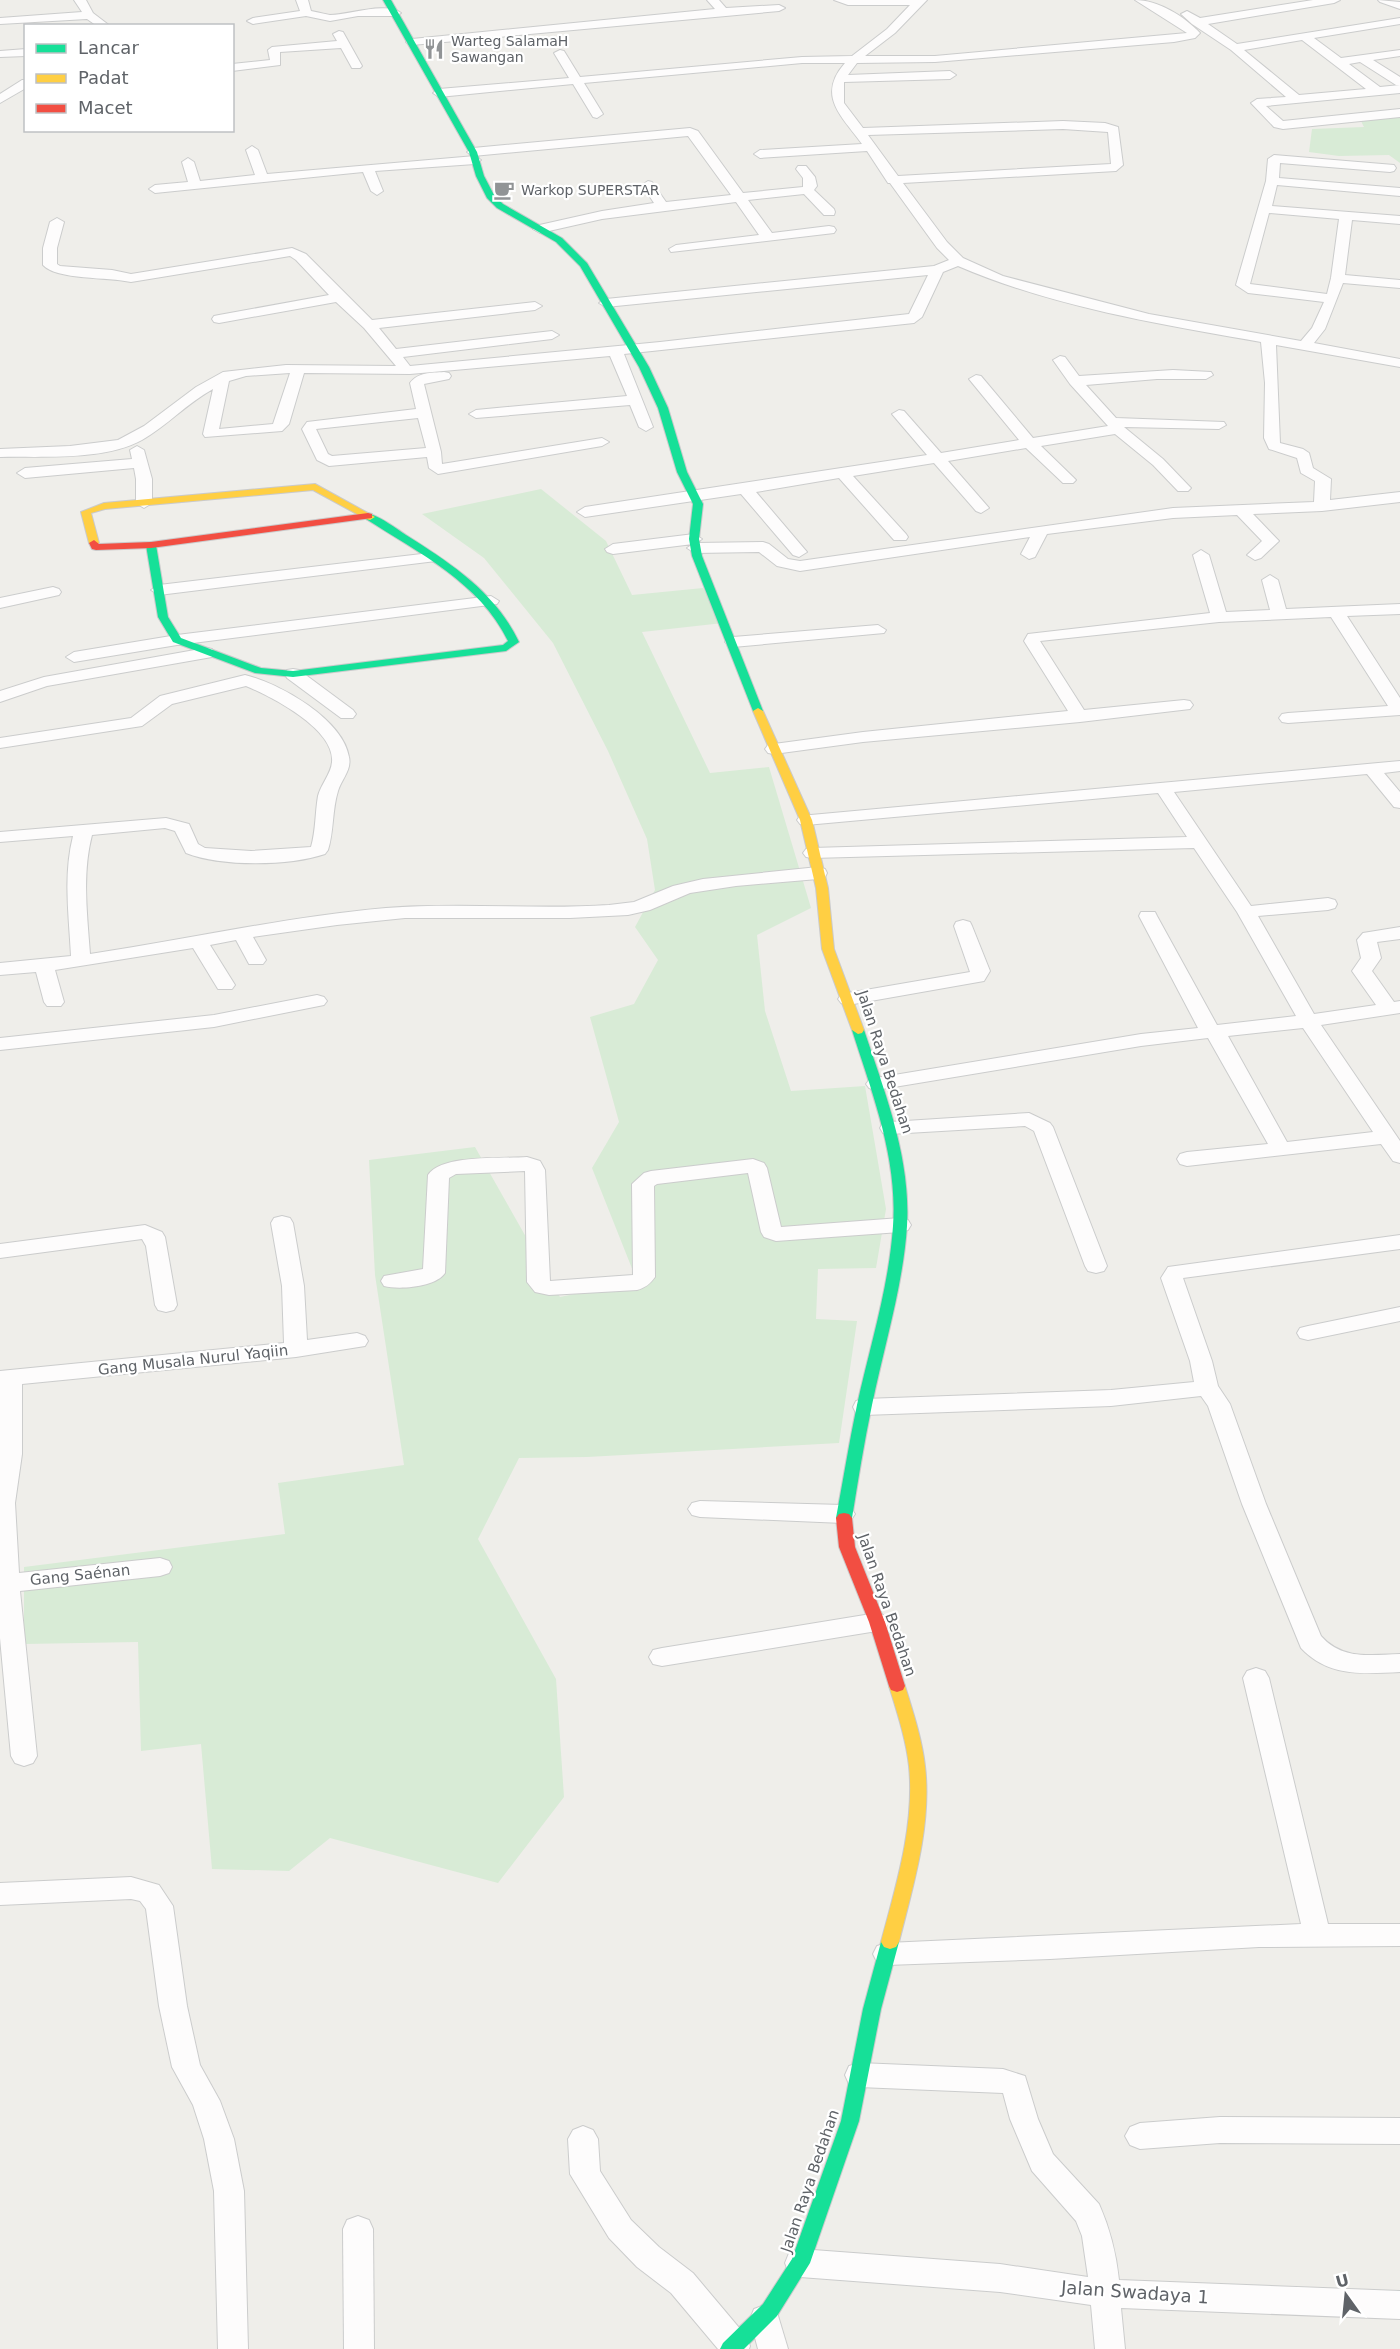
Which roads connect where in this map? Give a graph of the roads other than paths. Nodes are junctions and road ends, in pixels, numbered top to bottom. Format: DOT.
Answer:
graph roads {
  1 [pos="80,0"];
  2 [pos="302,0"];
  3 [pos="387,0"];
  4 [pos="713,0"];
  5 [pos="840,0"];
  6 [pos="1141,0"];
  7 [pos="1170,0"];
  8 [pos="1334,0"];
  9 [pos="1384,0"];
  10 [pos="919,1"];
  11 [pos="1400,6"];
  12 [pos="779,8"];
  13 [pos="723,12"];
  14 [pos="306,13"];
  15 [pos="395,13"];
  16 [pos="89,15"];
  17 [pos="330,18"];
  18 [pos="0,21"];
  19 [pos="253,21"];
  20 [pos="1400,21"];
  21 [pos="1197,22"];
  22 [pos="102,24"];
  23 [pos="298,32"];
  24 [pos="1305,37"];
  25 [pos="412,42"];
  26 [pos="345,44"];
  27 [pos="1235,48"];
  28 [pos="24,52"];
  29 [pos="560,53"];
  30 [pos="1400,53"];
  31 [pos="0,54"];
  32 [pos="1363,59"];
  33 [pos="853,60"];
  34 [pos="1339,62"];
  35 [pos="356,66"];
  36 [pos="234,68"];
  37 [pos="950,75"];
  38 [pos="842,79"];
  39 [pos="575,81"];
  40 [pos="1400,82"];
  41 [pos="24,84"];
  42 [pos="1400,89"];
  43 [pos="6,91"];
  44 [pos="1377,91"];
  45 [pos="439,93"];
  46 [pos="1295,98"];
  47 [pos="0,99"];
  48 [pos="1400,113"];
  49 [pos="597,114"];
  50 [pos="859,132"];
  51 [pos="870,147"];
  52 [pos="252,150"];
  53 [pos="760,154"];
  54 [pos="474,156"];
  55 [pos="188,162"];
  56 [pos="989,162"];
  57 [pos="367,168"];
  58 [pos="1390,168"];
  59 [pos="802,169"];
  60 [pos="995,175"];
  61 [pos="263,179"];
  62 [pos="892,180"];
  63 [pos="1272,181"];
  64 [pos="195,185"];
  65 [pos="648,185"];
  66 [pos="155,189"];
  67 [pos="807,190"];
  68 [pos="377,191"];
  69 [pos="1400,192"];
  70 [pos="741,197"];
  71 [pos="663,206"];
  72 [pos="1264,209"];
  73 [pos="829,212"];
  74 [pos="1346,216"];
  75 [pos="1400,220"];
  76 [pos="57,222"];
  77 [pos="540,229"];
  78 [pos="829,230"];
  79 [pos="767,236"];
  80 [pos="676,249"];
  81 [pos="958,261"];
  82 [pos="937,270"];
  83 [pos="1338,278"];
  84 [pos="1400,284"];
  85 [pos="339,297"];
  86 [pos="1332,299"];
  87 [pos="606,303"];
  88 [pos="536,306"];
  89 [pos="219,319"];
  90 [pos="369,325"];
  91 [pos="552,335"];
  92 [pos="1268,338"];
  93 [pos="1305,345"];
  94 [pos="633,350"];
  95 [pos="393,354"];
  96 [pos="616,355"];
  97 [pos="1060,360"];
  98 [pos="1400,363"];
  99 [pos="298,370"];
  100 [pos="406,370"];
  101 [pos="1206,375"];
  102 [pos="223,376"];
  103 [pos="976,380"];
  104 [pos="1075,381"];
  105 [pos="636,400"];
  106 [pos="423,413"];
  107 [pos="476,414"];
  108 [pos="899,414"];
  109 [pos="1219,425"];
  110 [pos="1115,426"];
  111 [pos="646,427"];
  112 [pos="134,438"];
  113 [pos="602,442"];
  114 [pos="1029,443"];
  115 [pos="434,452"];
  116 [pos="0,453"];
  117 [pos="937,458"];
  118 [pos="141,463"];
  119 [pos="25,473"];
  120 [pos="843,474"];
  121 [pos="1068,480"];
  122 [pos="1183,488"];
  123 [pos="745,489"];
  124 [pos="695,496"];
  125 [pos="1400,497"];
  126 [pos="144,503"];
  127 [pos="1322,506"];
  128 [pos="981,508"];
  129 [pos="1242,511"];
  130 [pos="585,512"];
  131 [pos="368,516"];
  132 [pos="1041,530"];
  133 [pos="900,537"];
  134 [pos="695,544"];
  135 [pos="151,545"];
  136 [pos="613,549"];
  137 [pos="799,552"];
  138 [pos="1029,554"];
  139 [pos="1201,555"];
  140 [pos="1255,555"];
  141 [pos="430,558"];
  142 [pos="1270,580"];
  143 [pos="159,590"];
  144 [pos="53,592"];
  145 [pos="491,601"];
  146 [pos="0,603"];
  147 [pos="1400,609"];
  148 [pos="1337,613"];
  149 [pos="1282,615"];
  150 [pos="1219,617"];
  151 [pos="878,630"];
  152 [pos="177,640"];
  153 [pos="733,642"];
  154 [pos="206,654"];
  155 [pos="74,657"];
  156 [pos="293,674"];
  157 [pos="0,697"];
  158 [pos="1184,705"];
  159 [pos="1400,710"];
  160 [pos="346,714"];
  161 [pos="1080,717"];
  162 [pos="1288,718"];
  163 [pos="0,743"];
  164 [pos="774,749"];
  165 [pos="1400,766"];
  166 [pos="1372,769"];
  167 [pos="1163,788"];
  168 [pos="1400,803"];
  169 [pos="807,820"];
  170 [pos="84,829"];
  171 [pos="0,837"];
  172 [pos="1201,842"];
  173 [pos="812,853"];
  174 [pos="818,873"];
  175 [pos="1328,904"];
  176 [pos="1246,912"];
  177 [pos="1148,916"];
  178 [pos="963,926"];
  179 [pos="241,932"];
  180 [pos="1400,933"];
  181 [pos="198,941"];
  182 [pos="81,960"];
  183 [pos="256,960"];
  184 [pos="45,966"];
  185 [pos="0,969"];
  186 [pos="225,985"];
  187 [pos="848,999"];
  188 [pos="317,1001"];
  189 [pos="54,1002"];
  190 [pos="1394,1008"];
  191 [pos="1308,1021"];
  192 [pos="1213,1033"];
  193 [pos="0,1044"];
  194 [pos="876,1084"];
  195 [pos="890,1128"];
  196 [pos="1387,1137"];
  197 [pos="1281,1149"];
  198 [pos="1400,1156"];
  199 [pos="1186,1159"];
  200 [pos="282,1222"];
  201 [pos="900,1225"];
  202 [pos="1400,1242"];
  203 [pos="0,1251"];
  204 [pos="1096,1266"];
  205 [pos="392,1281"];
  206 [pos="166,1305"];
  207 [pos="1400,1314"];
  208 [pos="1308,1333"];
  209 [pos="357,1341"];
  210 [pos="296,1350"];
  211 [pos="5,1379"];
  212 [pos="1207,1388"];
  213 [pos="864,1407"];
  214 [pos="700,1509"];
  215 [pos="843,1514"];
  216 [pos="160,1567"];
  217 [pos="3,1583"];
  218 [pos="877,1622"];
  219 [pos="662,1657"];
  220 [pos="1400,1663"];
  221 [pos="1256,1678"];
  222 [pos="24,1756"];
  223 [pos="0,1894"];
  224 [pos="1317,1935"];
  225 [pos="1400,1935"];
  226 [pos="887,1954"];
  227 [pos="859,2075"];
  228 [pos="1400,2132"];
  229 [pos="1140,2136"];
  230 [pos="583,2139"];
  231 [pos="358,2229"];
  232 [pos="800,2263"];
  233 [pos="1104,2294"];
  234 [pos="1400,2305"];
  235 [pos="765,2319"];
  236 [pos="733,2347"];
  237 [pos="233,2349"];
  238 [pos="359,2349"];
  239 [pos="773,2349"];
  240 [pos="1110,2349"];
  1 -- 16 [label="street"];
  2 -- 14 [label="street"];
  3 -- 15 [label="street, Jalan Raya Bedahan"];
  4 -- 13 [label="street"];
  5 -- 10 [label="street"];
  6 -- 33 [label="street"];
  7 -- 21 [label="street"];
  8 -- 21 [label="street"];
  9 -- 11 [label="street"];
  10 -- 33 [label="street"];
  12 -- 13 [label="street"];
  13 -- 25 [label="street"];
  14 -- 17 [label="street"];
  14 -- 23 [label="street"];
  15 -- 17 [label="street"];
  15 -- 25 [label="street, Jalan Raya Bedahan"];
  16 -- 18 [label="street"];
  16 -- 22 [label="street"];
  17 -- 26 [label="street"];
  19 -- 23 [label="street"];
  20 -- 24 [label="street"];
  21 -- 27 [label="street"];
  23 -- 26 [label="street"];
  23 -- 36 [label="street"];
  24 -- 27 [label="street"];
  24 -- 34 [label="street"];
  25 -- 45 [label="street, Jalan Raya Bedahan"];
  26 -- 35 [label="street"];
  27 -- 46 [label="street"];
  28 -- 31 [label="street"];
  29 -- 39 [label="street"];
  30 -- 32 [label="street"];
  32 -- 34 [label="street"];
  32 -- 40 [label="street"];
  33 -- 38 [label="street"];
  33 -- 39 [label="street"];
  34 -- 44 [label="street"];
  37 -- 38 [label="street"];
  38 -- 50 [label="street"];
  39 -- 45 [label="street"];
  39 -- 49 [label="street"];
  41 -- 43 [label="street"];
  42 -- 44 [label="street"];
  43 -- 47 [label="street"];
  44 -- 46 [label="street"];
  45 -- 54 [label="street, Jalan Raya Bedahan"];
  46 -- 48 [label="street"];
  50 -- 51 [label="street"];
  50 -- 60 [label="street"];
  51 -- 53 [label="street"];
  51 -- 62 [label="street"];
  52 -- 61 [label="street"];
  54 -- 57 [label="street"];
  54 -- 70 [label="street"];
  54 -- 77 [label="street, Jalan Raya Bedahan"];
  55 -- 64 [label="street"];
  56 -- 60 [label="street"];
  57 -- 61 [label="street"];
  57 -- 68 [label="street"];
  58 -- 63 [label="street"];
  59 -- 67 [label="street"];
  60 -- 62 [label="street"];
  61 -- 64 [label="street"];
  62 -- 81 [label="street"];
  63 -- 69 [label="street"];
  63 -- 72 [label="street"];
  64 -- 66 [label="street"];
  65 -- 71 [label="street"];
  67 -- 70 [label="street"];
  67 -- 73 [label="street"];
  70 -- 71 [label="street"];
  70 -- 79 [label="street"];
  71 -- 77 [label="street"];
  72 -- 74 [label="street"];
  72 -- 86 [label="street"];
  74 -- 75 [label="street"];
  74 -- 83 [label="street"];
  76 -- 85 [label="street"];
  77 -- 87 [label="street, Jalan Raya Bedahan"];
  78 -- 79 [label="street"];
  79 -- 80 [label="street"];
  81 -- 82 [label="street"];
  81 -- 92 [label="street"];
  82 -- 87 [label="street"];
  82 -- 94 [label="street"];
  83 -- 84 [label="street"];
  83 -- 86 [label="street"];
  85 -- 89 [label="street"];
  85 -- 90 [label="street"];
  86 -- 93 [label="street"];
  87 -- 94 [label="street, Jalan Raya Bedahan"];
  88 -- 90 [label="street"];
  90 -- 95 [label="street"];
  91 -- 95 [label="street"];
  92 -- 93 [label="street"];
  92 -- 127 [label="street"];
  93 -- 98 [label="street"];
  94 -- 96 [label="street"];
  94 -- 124 [label="street, Jalan Raya Bedahan"];
  95 -- 100 [label="street"];
  96 -- 100 [label="street"];
  96 -- 105 [label="street"];
  96 -- 106 [label="street"];
  97 -- 104 [label="street"];
  99 -- 100 [label="street"];
  99 -- 102 [label="street"];
  99 -- 102 [label="street"];
  101 -- 104 [label="street"];
  102 -- 112 [label="street"];
  103 -- 114 [label="street"];
  104 -- 110 [label="street"];
  105 -- 107 [label="street"];
  105 -- 111 [label="street"];
  106 -- 115 [label="street"];
  106 -- 115 [label="street"];
  108 -- 117 [label="street"];
  109 -- 110 [label="street"];
  110 -- 114 [label="street"];
  110 -- 122 [label="street"];
  112 -- 116 [label="street"];
  112 -- 118 [label="street"];
  113 -- 115 [label="street"];
  114 -- 117 [label="street"];
  114 -- 121 [label="street"];
  117 -- 120 [label="street"];
  117 -- 128 [label="street"];
  118 -- 119 [label="street"];
  118 -- 126 [label="street"];
  120 -- 123 [label="street"];
  120 -- 133 [label="street"];
  123 -- 124 [label="street"];
  123 -- 137 [label="street"];
  124 -- 130 [label="street"];
  124 -- 134 [label="street, Jalan Raya Bedahan"];
  125 -- 127 [label="street"];
  126 -- 131 [label="street"];
  126 -- 135 [label="street"];
  127 -- 129 [label="street"];
  129 -- 132 [label="street"];
  129 -- 140 [label="street"];
  131 -- 135 [label="street"];
  131 -- 141 [label="street"];
  132 -- 134 [label="street"];
  132 -- 138 [label="street"];
  134 -- 136 [label="street"];
  134 -- 153 [label="street, Jalan Raya Bedahan"];
  135 -- 143 [label="street"];
  139 -- 150 [label="street"];
  141 -- 143 [label="street"];
  141 -- 145 [label="street"];
  142 -- 149 [label="street"];
  143 -- 152 [label="street"];
  144 -- 146 [label="street"];
  145 -- 152 [label="street"];
  145 -- 156 [label="street"];
  147 -- 148 [label="street"];
  148 -- 149 [label="street"];
  148 -- 159 [label="street"];
  149 -- 150 [label="street"];
  150 -- 161 [label="street"];
  151 -- 153 [label="street"];
  152 -- 154 [label="street"];
  152 -- 155 [label="street"];
  153 -- 164 [label="street, Jalan Raya Bedahan"];
  154 -- 156 [label="street"];
  154 -- 157 [label="street"];
  156 -- 160 [label="street"];
  158 -- 161 [label="street"];
  159 -- 162 [label="street"];
  161 -- 164 [label="street"];
  163 -- 170 [label="street"];
  164 -- 169 [label="street, Jalan Raya Bedahan"];
  165 -- 166 [label="street"];
  166 -- 167 [label="street"];
  166 -- 168 [label="street"];
  167 -- 169 [label="street"];
  167 -- 172 [label="street"];
  169 -- 173 [label="street, Jalan Raya Bedahan"];
  170 -- 171 [label="street"];
  170 -- 182 [label="street"];
  172 -- 173 [label="street"];
  172 -- 176 [label="street"];
  173 -- 174 [label="street, Jalan Raya Bedahan"];
  174 -- 179 [label="street"];
  174 -- 187 [label="street, Jalan Raya Bedahan"];
  175 -- 176 [label="street"];
  176 -- 191 [label="street"];
  177 -- 192 [label="street"];
  178 -- 187 [label="street"];
  179 -- 181 [label="street"];
  179 -- 183 [label="street"];
  180 -- 190 [label="street"];
  181 -- 182 [label="street"];
  181 -- 186 [label="street"];
  182 -- 184 [label="street"];
  184 -- 185 [label="street"];
  184 -- 189 [label="street"];
  187 -- 194 [label="street, Jalan Raya Bedahan"];
  188 -- 193 [label="street"];
  190 -- 191 [label="street"];
  191 -- 192 [label="street"];
  191 -- 196 [label="street"];
  192 -- 194 [label="street"];
  192 -- 197 [label="street"];
  194 -- 195 [label="street, Jalan Raya Bedahan"];
  195 -- 201 [label="street, Jalan Raya Bedahan"];
  195 -- 204 [label="street"];
  196 -- 197 [label="street"];
  196 -- 198 [label="street"];
  197 -- 199 [label="street"];
  200 -- 210 [label="street, Gang Musala Nurul Yaqiin"];
  201 -- 205 [label="street"];
  201 -- 213 [label="street, Jalan Raya Bedahan"];
  202 -- 212 [label="street"];
  203 -- 206 [label="street"];
  207 -- 208 [label="street"];
  209 -- 210 [label="street"];
  210 -- 211 [label="street, Gang Musala Nurul Yaqiin"];
  211 -- 217 [label="street"];
  212 -- 213 [label="street"];
  212 -- 220 [label="street"];
  213 -- 215 [label="street, Jalan Raya Bedahan"];
  214 -- 215 [label="street"];
  215 -- 218 [label="street, Jalan Raya Bedahan"];
  216 -- 217 [label="street, Gang Saénan"];
  217 -- 222 [label="street"];
  218 -- 219 [label="street"];
  218 -- 226 [label="street, Jalan Raya Bedahan"];
  221 -- 224 [label="street"];
  223 -- 237 [label="street"];
  224 -- 225 [label="street"];
  224 -- 226 [label="street"];
  226 -- 227 [label="street, Jalan Raya Bedahan"];
  227 -- 232 [label="street, Jalan Raya Bedahan"];
  227 -- 233 [label="street"];
  228 -- 229 [label="street"];
  230 -- 236 [label="street"];
  231 -- 238 [label="street"];
  232 -- 233 [label="street, Jalan Swadaya 1"];
  232 -- 235 [label="street, Jalan Raya Bedahan"];
  233 -- 234 [label="street, Jalan Swadaya 1"];
  233 -- 240 [label="street"];
  235 -- 236 [label="street, Jalan Raya Bedahan"];
  235 -- 239 [label="street"];
}
